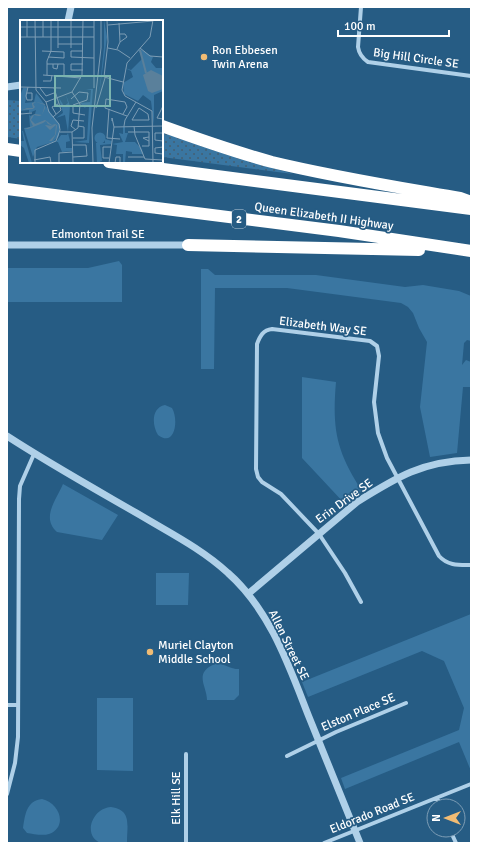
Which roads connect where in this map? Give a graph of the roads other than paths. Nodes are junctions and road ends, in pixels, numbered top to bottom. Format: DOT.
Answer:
graph roads {
  1 [pos="71,7"];
  2 [pos="360,7"];
  3 [pos="68,20"];
  4 [pos="471,76"];
  5 [pos="20,85"];
  6 [pos="7,87"];
  7 [pos="163,126"];
  8 [pos="7,149"];
  9 [pos="20,151"];
  10 [pos="117,163"];
  11 [pos="7,189"];
  12 [pos="471,202"];
  13 [pos="471,209"];
  14 [pos="7,245"];
  15 [pos="188,245"];
  16 [pos="470,251"];
  17 [pos="7,436"];
  18 [pos="34,454"];
  19 [pos="471,460"];
  20 [pos="398,478"];
  21 [pos="319,534"];
  22 [pos="471,565"];
  23 [pos="248,594"];
  24 [pos="361,602"];
  25 [pos="406,703"];
  26 [pos="7,705"];
  27 [pos="18,705"];
  28 [pos="319,740"];
  29 [pos="186,754"];
  30 [pos="287,756"];
  31 [pos="471,784"];
  32 [pos="7,794"];
  33 [pos="437,798"];
  34 [pos="426,802"];
  35 [pos="355,831"];
  36 [pos="186,843"];
  37 [pos="324,843"];
  38 [pos="360,843"];
  1 -- 3 [label="street"];
  2 -- 4 [label="street, Big Hill Circle SE"];
  5 -- 6 [label="street"];
  7 -- 12 [label="highway"];
  8 -- 9 [label="highway"];
  10 -- 13 [label="highway"];
  11 -- 16 [label="highway, Queen Elizabeth II Highway / 2"];
  14 -- 15 [label="street, Edmonton Trail SE"];
  15 -- 16 [label="highway"];
  17 -- 18 [label="street, Allen Street SE"];
  18 -- 23 [label="street, Allen Street SE"];
  18 -- 27 [label="street"];
  19 -- 20 [label="street, Erin Drive SE"];
  20 -- 21 [label="street, Erin Drive SE"];
  20 -- 21 [label="street, Elizabeth Way SE"];
  20 -- 22 [label="street"];
  21 -- 23 [label="street, Erin Drive SE"];
  21 -- 24 [label="street"];
  23 -- 28 [label="street, Allen Street SE"];
  25 -- 28 [label="street, Elston Place SE"];
  26 -- 27 [label="street"];
  27 -- 32 [label="street"];
  28 -- 30 [label="street, Elston Place SE"];
  28 -- 35 [label="street, Allen Street SE"];
  29 -- 36 [label="street, Elk Hill SE"];
  31 -- 33 [label="street, Eldorado Road SE"];
  34 -- 35 [label="street, Eldorado Road SE"];
  35 -- 37 [label="street, Eldorado Road SE"];
  35 -- 38 [label="street, Allen Street SE"];
}
